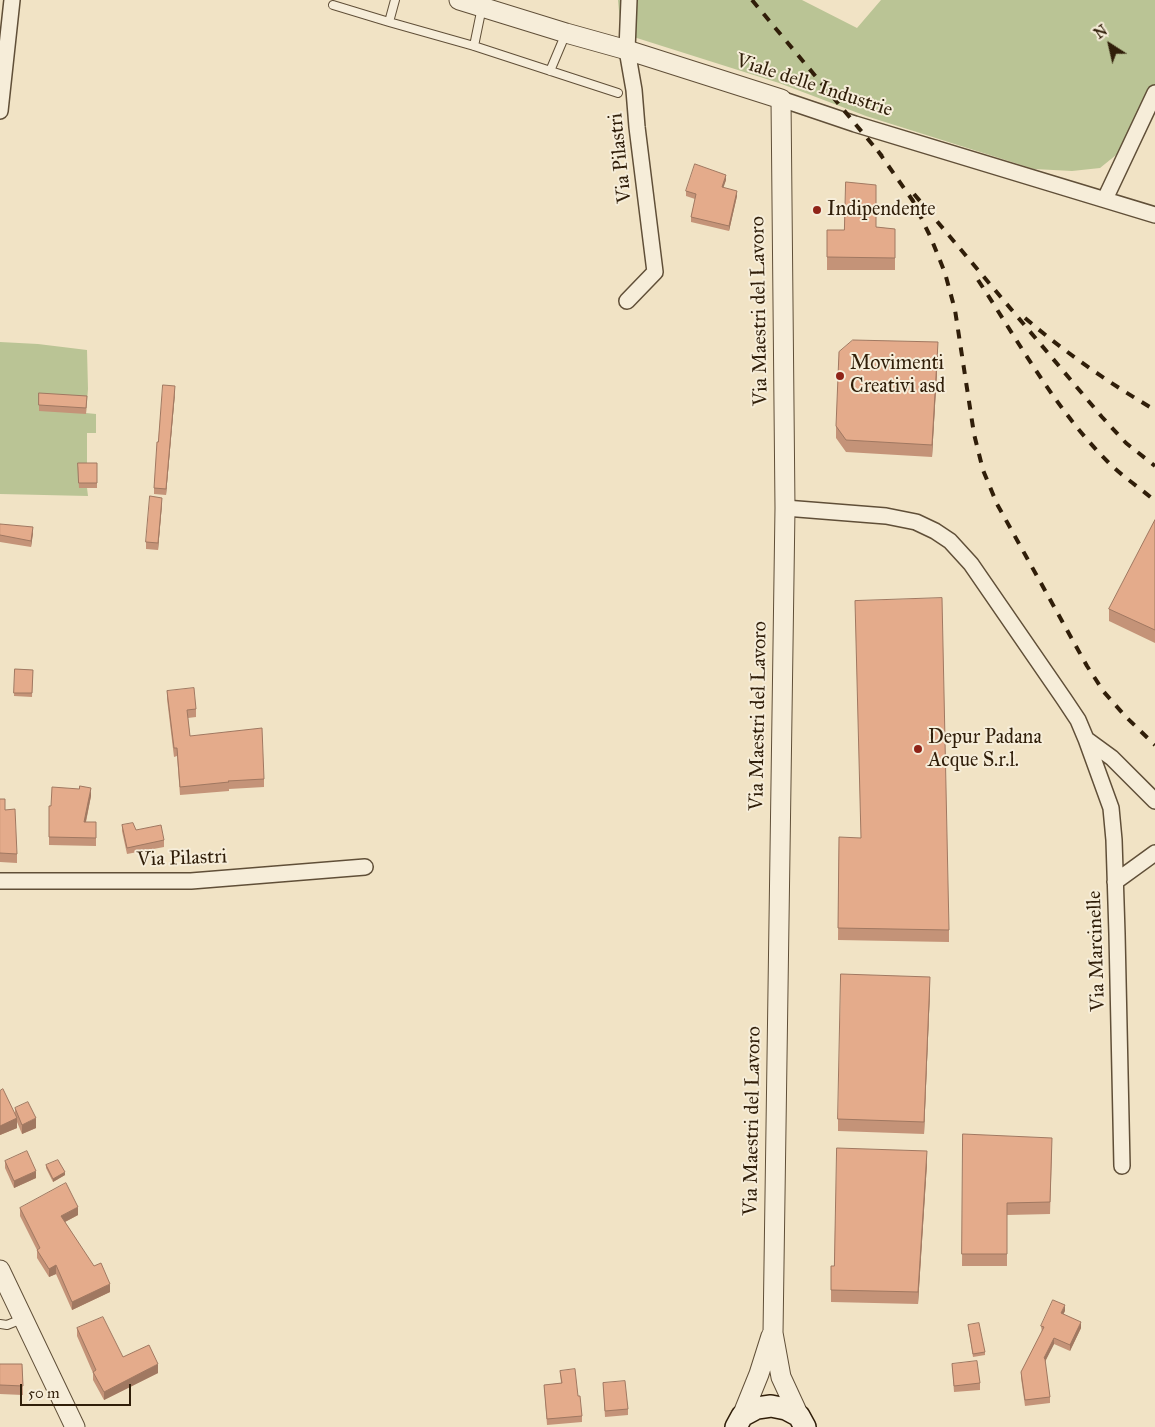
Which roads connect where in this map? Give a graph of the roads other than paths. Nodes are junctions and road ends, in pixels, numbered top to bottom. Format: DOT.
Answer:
graph roads {
  1 [pos="12,0"];
  2 [pos="396,0"];
  3 [pos="459,0"];
  4 [pos="629,0"];
  5 [pos="333,5"];
  6 [pos="482,7"];
  7 [pos="389,22"];
  8 [pos="566,33"];
  9 [pos="474,46"];
  10 [pos="627,50"];
  11 [pos="550,71"];
  12 [pos="1155,92"];
  13 [pos="618,93"];
  14 [pos="781,100"];
  15 [pos="0,110"];
  16 [pos="1105,199"];
  17 [pos="1155,215"];
  18 [pos="626,302"];
  19 [pos="785,508"];
  20 [pos="1086,739"];
  21 [pos="1155,800"];
  22 [pos="1155,853"];
  23 [pos="365,867"];
  24 [pos="0,881"];
  25 [pos="1115,882"];
  26 [pos="1122,1166"];
  27 [pos="0,1270"];
  28 [pos="23,1319"];
  29 [pos="0,1324"];
  30 [pos="773,1333"];
  31 [pos="739,1421"];
  32 [pos="802,1422"];
  33 [pos="75,1427"];
  1 -- 15 [label="street"];
  2 -- 7 [label="lane"];
  3 -- 6 [label="street, Viale delle Industrie"];
  4 -- 10 [label="street, Via Pilastri"];
  5 -- 7 [label="lane"];
  6 -- 8 [label="street, Viale delle Industrie"];
  6 -- 9 [label="lane"];
  7 -- 9 [label="lane"];
  8 -- 10 [label="street, Viale delle Industrie"];
  8 -- 11 [label="lane"];
  9 -- 11 [label="lane"];
  10 -- 14 [label="street, Viale delle Industrie"];
  10 -- 18 [label="street, Via Pilastri"];
  11 -- 13 [label="lane"];
  12 -- 16 [label="street"];
  14 -- 16 [label="street, Viale delle Industrie"];
  14 -- 19 [label="street, Via Maestri del Lavoro"];
  16 -- 17 [label="street, Viale delle Industrie"];
  19 -- 20 [label="street, Via Marcinelle"];
  19 -- 30 [label="street, Via Maestri del Lavoro"];
  20 -- 21 [label="street, Via Marcinelle"];
  20 -- 25 [label="street, Via Marcinelle"];
  22 -- 25 [label="street"];
  23 -- 24 [label="street, Via Pilastri"];
  25 -- 26 [label="street, Via Marcinelle"];
  27 -- 28 [label="street"];
  28 -- 29 [label="lane"];
  28 -- 33 [label="street"];
  30 -- 31 [label="street"];
  30 -- 32 [label="street"];
  31 -- 32 [label="main road"];
}
